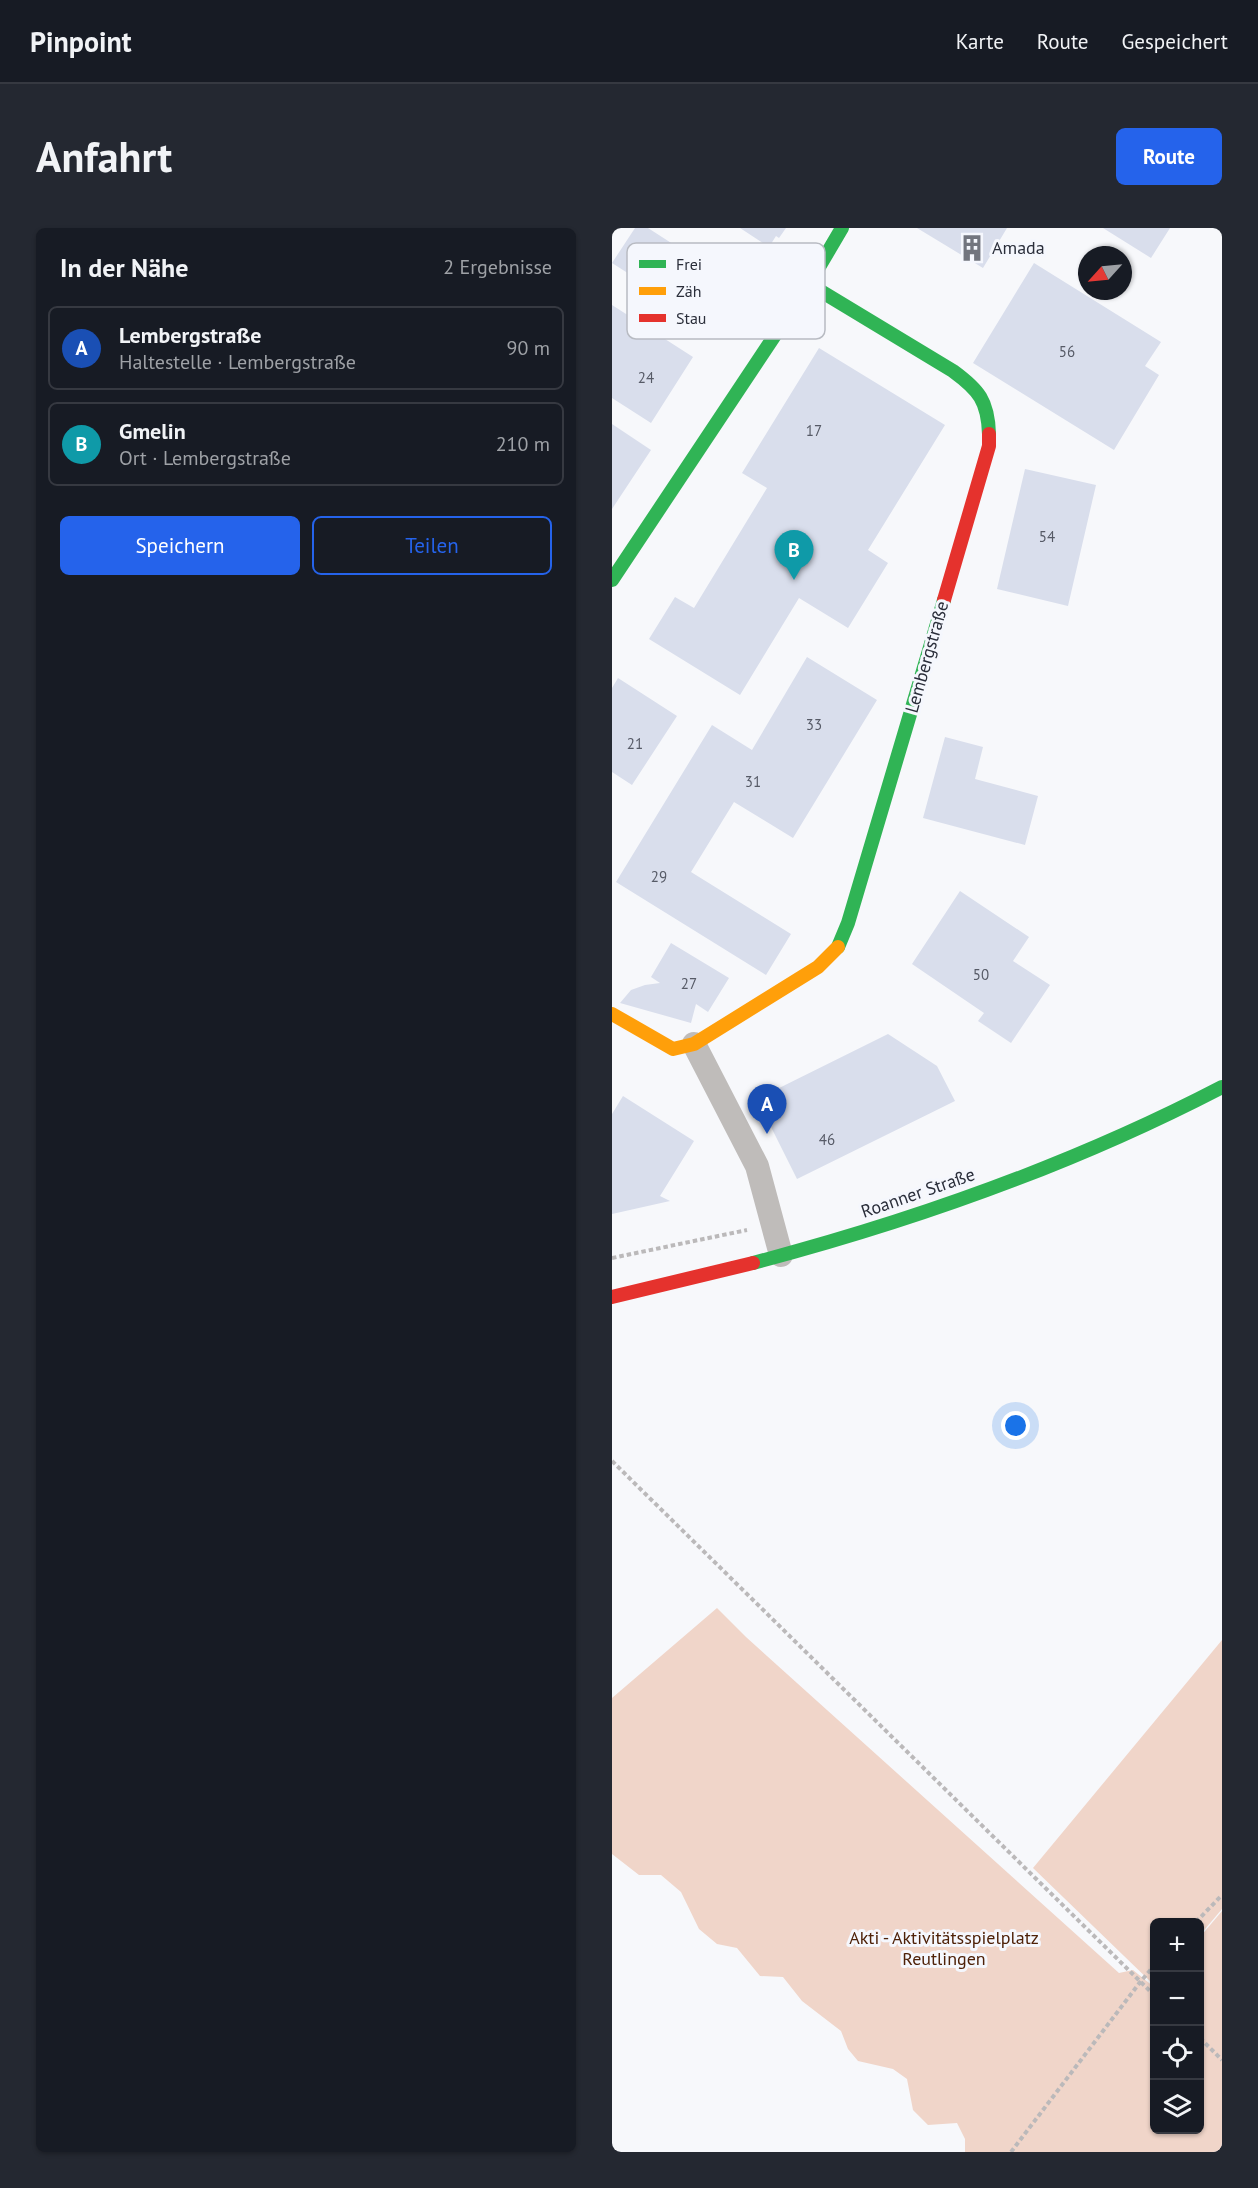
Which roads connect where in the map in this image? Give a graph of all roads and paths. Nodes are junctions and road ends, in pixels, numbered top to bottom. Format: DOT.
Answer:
graph roads {
  1 [pos="842,228"];
  2 [pos="825,257"];
  3 [pos="825,294"];
  4 [pos="772,339"];
  5 [pos="612,580"];
  6 [pos="612,1014"];
  7 [pos="694,1044"];
  8 [pos="1222,1087"];
  9 [pos="773,1224"];
  10 [pos="782,1255"];
  11 [pos="612,1258"];
  12 [pos="612,1297"];
  13 [pos="612,1461"];
  14 [pos="1222,1895"];
  15 [pos="1201,1918"];
  16 [pos="1150,1971"];
  17 [pos="1141,1981"];
  18 [pos="1150,1990"];
  19 [pos="1204,2042"];
  20 [pos="1222,2060"];
  21 [pos="1011,2152"];
  1 -- 2 [label="street"];
  3 -- 7 [label="street, Lembergstraße"];
  4 -- 5 [label="street"];
  6 -- 7 [label="street, Lembergstraße"];
  7 -- 9 [label="street"];
  8 -- 10 [label="street, Roanner Straße"];
  9 -- 10 [label="street"];
  9 -- 11 [label="path"];
  10 -- 12 [label="street, Roanner Straße"];
  13 -- 17 [label="path"];
  14 -- 15 [label="path"];
  16 -- 17 [label="path"];
  17 -- 18 [label="path"];
  17 -- 21 [label="path"];
  19 -- 20 [label="path"];
}
